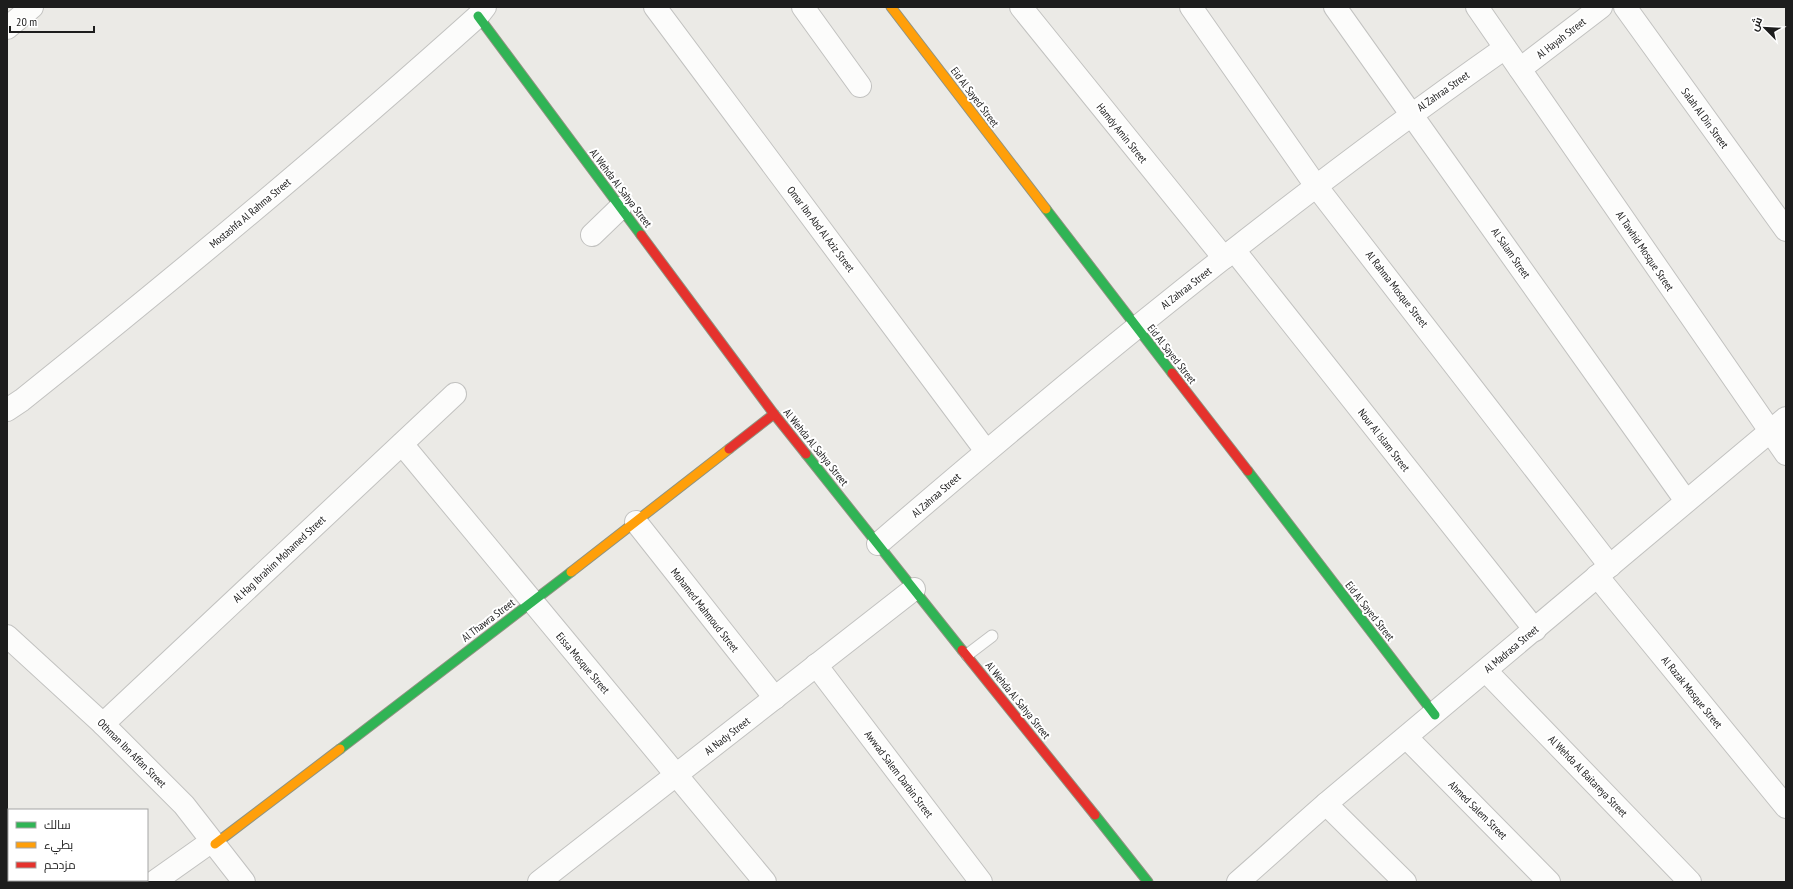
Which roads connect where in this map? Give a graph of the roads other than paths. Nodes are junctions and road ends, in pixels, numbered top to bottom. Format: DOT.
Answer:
graph roads {
  1 [pos="32,7"];
  2 [pos="655,7"];
  3 [pos="803,7"];
  4 [pos="891,7"];
  5 [pos="1021,7"];
  6 [pos="1191,7"];
  7 [pos="1335,7"];
  8 [pos="1477,7"];
  9 [pos="1601,7"];
  10 [pos="1625,7"];
  11 [pos="481,12"];
  12 [pos="7,28"];
  13 [pos="1505,48"];
  14 [pos="1520,69"];
  15 [pos="860,86"];
  16 [pos="1412,113"];
  17 [pos="1316,186"];
  18 [pos="620,208"];
  19 [pos="1786,230"];
  20 [pos="592,235"];
  21 [pos="1229,254"];
  22 [pos="1136,326"];
  23 [pos="455,394"];
  24 [pos="7,410"];
  25 [pos="774,414"];
  26 [pos="1786,418"];
  27 [pos="1770,432"];
  28 [pos="402,444"];
  29 [pos="986,451"];
  30 [pos="1786,454"];
  31 [pos="1686,501"];
  32 [pos="636,522"];
  33 [pos="878,544"];
  34 [pos="1604,571"];
  35 [pos="914,589"];
  36 [pos="533,602"];
  37 [pos="1535,630"];
  38 [pos="7,636"];
  39 [pos="992,636"];
  40 [pos="967,655"];
  41 [pos="816,665"];
  42 [pos="1486,671"];
  43 [pos="775,698"];
  44 [pos="1435,715"];
  45 [pos="103,724"];
  46 [pos="1407,738"];
  47 [pos="676,775"];
  48 [pos="1326,804"];
  49 [pos="1786,807"];
  50 [pos="214,842"];
  51 [pos="1250,878"];
  52 [pos="154,882"];
  53 [pos="244,882"];
  54 [pos="539,882"];
  55 [pos="765,882"];
  56 [pos="981,882"];
  57 [pos="1148,882"];
  58 [pos="1405,882"];
  59 [pos="1549,882"];
  60 [pos="1690,882"];
  1 -- 12 [label="street"];
  2 -- 29 [label="street, Omar Ibn Abd Al Aziz Street"];
  3 -- 15 [label="street"];
  4 -- 22 [label="street, Eid Al Sayed Street"];
  5 -- 21 [label="street, Hamdy Amin Street"];
  6 -- 17 [label="street, Al Rahma Mosque Street"];
  7 -- 16 [label="street, Al Salam Street"];
  8 -- 13 [label="street, Al Tawhid Mosque Street"];
  9 -- 14 [label="street, Al Hayah Street"];
  10 -- 19 [label="street, Salah Al Din Street"];
  11 -- 18 [label="street, Al Wehda Al Sahya Street"];
  11 -- 24 [label="street, Mostashfa Al Rahma Street"];
  13 -- 14 [label="street, Al Tawhid Mosque Street"];
  13 -- 16 [label="street, Al Zahraa Street"];
  14 -- 27 [label="street, Al Tawhid Mosque Street"];
  16 -- 17 [label="street, Al Zahraa Street"];
  16 -- 31 [label="street, Al Salam Street"];
  17 -- 21 [label="street, Al Zahraa Street"];
  17 -- 34 [label="street, Al Rahma Mosque Street"];
  18 -- 20 [label="street"];
  18 -- 25 [label="street, Al Wehda Al Sahya Street"];
  21 -- 22 [label="street, Al Zahraa Street"];
  21 -- 37 [label="street, Nour Al Islam Street"];
  22 -- 29 [label="street, Al Zahraa Street"];
  22 -- 44 [label="street, Eid Al Sayed Street"];
  23 -- 28 [label="street, Al Hag Ibrahim Mohamed Street"];
  25 -- 32 [label="street, Al Thawra Street"];
  25 -- 33 [label="street, Al Wehda Al Sahya Street"];
  26 -- 27 [label="street, Al Madrasa Street"];
  27 -- 30 [label="street, Al Tawhid Mosque Street"];
  27 -- 31 [label="street, Al Madrasa Street"];
  28 -- 36 [label="street, Eissa Mosque Street"];
  28 -- 45 [label="street, Al Hag Ibrahim Mohamed Street"];
  29 -- 33 [label="street, Al Zahraa Street"];
  31 -- 34 [label="street, Al Madrasa Street"];
  32 -- 36 [label="street, Al Thawra Street"];
  32 -- 43 [label="street, Mohamed Mahmoud Street"];
  33 -- 35 [label="street, Al Wehda Al Sahya Street"];
  34 -- 37 [label="street, Al Madrasa Street"];
  34 -- 49 [label="street, Al Razak Mosque Street"];
  35 -- 40 [label="street, Al Wehda Al Sahya Street"];
  35 -- 41 [label="street, Al Nady Street"];
  36 -- 47 [label="street, Eissa Mosque Street"];
  36 -- 50 [label="street, Al Thawra Street"];
  37 -- 42 [label="street, Al Madrasa Street"];
  38 -- 45 [label="street, Othman Ibn Affan Street"];
  39 -- 40 [label="lane"];
  40 -- 57 [label="street, Al Wehda Al Sahya Street"];
  41 -- 43 [label="street, Al Nady Street"];
  41 -- 56 [label="street, Awwad Salem Darbin Street"];
  42 -- 44 [label="street, Al Madrasa Street"];
  42 -- 60 [label="street, Al Wehda Al Baitareya Street"];
  43 -- 47 [label="street, Al Nady Street"];
  44 -- 46 [label="street, Al Madrasa Street"];
  45 -- 50 [label="street, Othman Ibn Affan Street"];
  46 -- 48 [label="street, Al Madrasa Street"];
  46 -- 59 [label="street, Ahmed Salem Street"];
  47 -- 54 [label="street, Al Nady Street"];
  47 -- 55 [label="street, Eissa Mosque Street"];
  48 -- 51 [label="street, Al Madrasa Street"];
  48 -- 58 [label="street"];
  50 -- 52 [label="street"];
  50 -- 53 [label="street, Othman Ibn Affan Street"];
}
